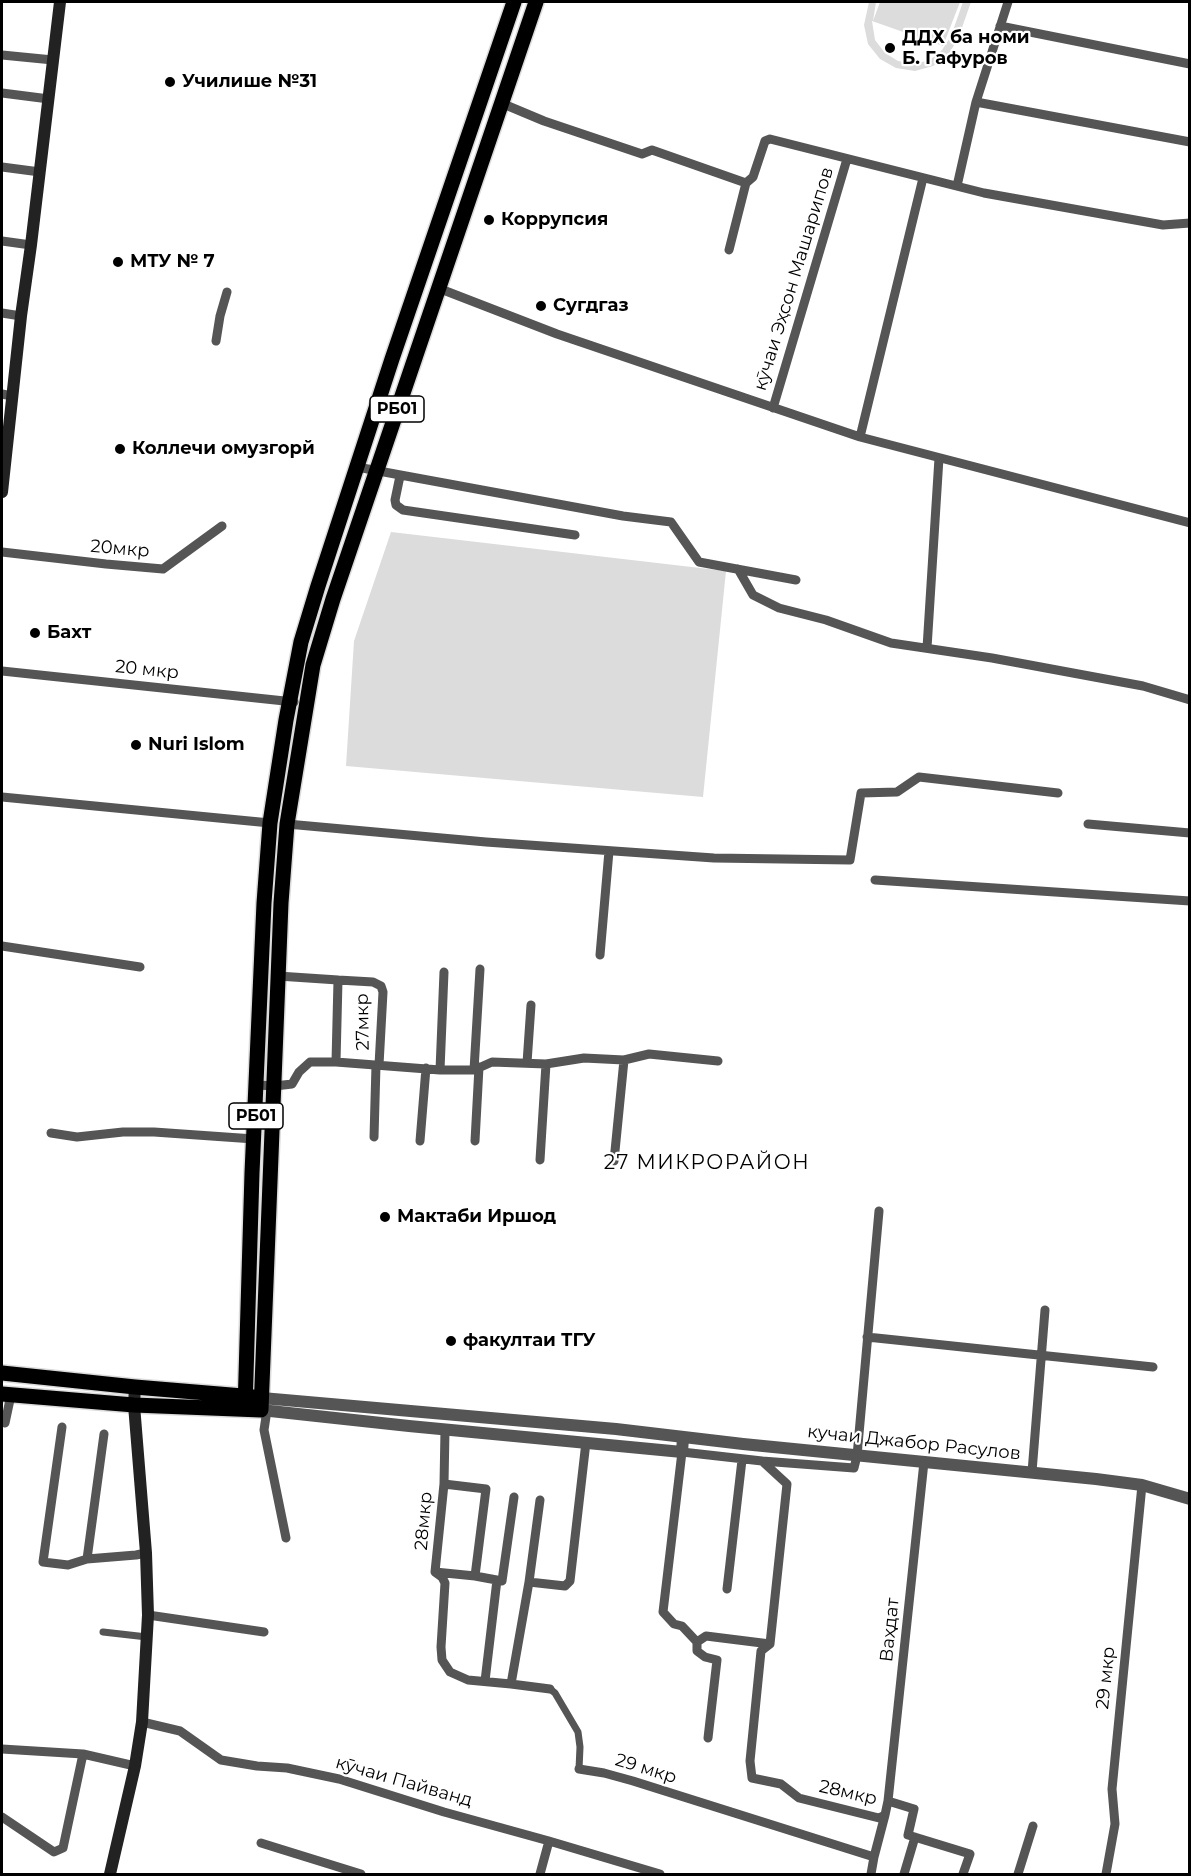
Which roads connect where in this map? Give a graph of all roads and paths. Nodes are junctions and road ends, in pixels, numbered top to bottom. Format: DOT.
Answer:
graph roads {
  1 [pos="60,2"];
  2 [pos="514,2"];
  3 [pos="536,2"];
  4 [pos="1008,2"];
  5 [pos="1000,26"];
  6 [pos="503,33"];
  7 [pos="523,39"];
  8 [pos="2,55"];
  9 [pos="52,60"];
  10 [pos="1190,64"];
  11 [pos="2,93"];
  12 [pos="49,99"];
  13 [pos="976,102"];
  14 [pos="501,103"];
  15 [pos="1190,142"];
  16 [pos="847,159"];
  17 [pos="2,168"];
  18 [pos="40,172"];
  19 [pos="923,178"];
  20 [pos="746,183"];
  21 [pos="957,186"];
  22 [pos="1190,224"];
  23 [pos="2,241"];
  24 [pos="31,245"];
  25 [pos="729,250"];
  26 [pos="419,280"];
  27 [pos="438,288"];
  28 [pos="227,292"];
  29 [pos="412,299"];
  30 [pos="433,305"];
  31 [pos="2,313"];
  32 [pos="21,316"];
  33 [pos="216,341"];
  34 [pos="7,399"];
  35 [pos="773,408"];
  36 [pos="860,437"];
  37 [pos="939,458"];
  38 [pos="357,467"];
  39 [pos="376,471"];
  40 [pos="400,476"];
  41 [pos="2,492"];
  42 [pos="1190,523"];
  43 [pos="222,526"];
  44 [pos="575,535"];
  45 [pos="2,552"];
  46 [pos="738,569"];
  47 [pos="796,580"];
  48 [pos="927,648"];
  49 [pos="2,671"];
  50 [pos="290,700"];
  51 [pos="1190,700"];
  52 [pos="306,706"];
  53 [pos="1058,793"];
  54 [pos="2,797"];
  55 [pos="270,823"];
  56 [pos="287,824"];
  57 [pos="1088,824"];
  58 [pos="1190,833"];
  59 [pos="609,851"];
  60 [pos="875,880"];
  61 [pos="1190,901"];
  62 [pos="2,946"];
  63 [pos="600,955"];
  64 [pos="140,968"];
  65 [pos="480,969"];
  66 [pos="444,972"];
  67 [pos="278,976"];
  68 [pos="338,980"];
  69 [pos="531,1005"];
  70 [pos="624,1060"];
  71 [pos="718,1061"];
  72 [pos="336,1062"];
  73 [pos="527,1063"];
  74 [pos="546,1064"];
  75 [pos="378,1065"];
  76 [pos="426,1068"];
  77 [pos="476,1069"];
  78 [pos="440,1070"];
  79 [pos="257,1084"];
  80 [pos="275,1086"];
  81 [pos="51,1132"];
  82 [pos="374,1137"];
  83 [pos="254,1140"];
  84 [pos="420,1141"];
  85 [pos="475,1141"];
  86 [pos="540,1160"];
  87 [pos="614,1161"];
  88 [pos="879,1211"];
  89 [pos="1045,1310"];
  90 [pos="867,1337"];
  91 [pos="1040,1355"];
  92 [pos="1153,1367"];
  93 [pos="2,1372"];
  94 [pos="135,1387"];
  95 [pos="6,1394"];
  96 [pos="245,1403"];
  97 [pos="134,1405"];
  98 [pos="350,1405"];
  99 [pos="263,1406"];
  100 [pos="397,1410"];
  101 [pos="348,1420"];
  102 [pos="6,1423"];
  103 [pos="394,1425"];
  104 [pos="62,1427"];
  105 [pos="446,1430"];
  106 [pos="104,1434"];
  107 [pos="683,1438"];
  108 [pos="586,1442"];
  109 [pos="682,1452"];
  110 [pos="857,1456"];
  111 [pos="742,1460"];
  112 [pos="762,1461"];
  113 [pos="924,1462"];
  114 [pos="1032,1473"];
  115 [pos="444,1484"];
  116 [pos="1142,1485"];
  117 [pos="514,1497"];
  118 [pos="1190,1499"];
  119 [pos="540,1500"];
  120 [pos="286,1538"];
  121 [pos="146,1552"];
  122 [pos="87,1559"];
  123 [pos="435,1572"];
  124 [pos="475,1576"];
  125 [pos="497,1580"];
  126 [pos="529,1582"];
  127 [pos="727,1589"];
  128 [pos="148,1615"];
  129 [pos="103,1632"];
  130 [pos="264,1632"];
  131 [pos="147,1637"];
  132 [pos="697,1642"];
  133 [pos="770,1644"];
  134 [pos="485,1682"];
  135 [pos="511,1684"];
  136 [pos="550,1689"];
  137 [pos="142,1722"];
  138 [pos="708,1738"];
  139 [pos="2,1749"];
  140 [pos="83,1754"];
  141 [pos="135,1766"];
  142 [pos="579,1769"];
  143 [pos="888,1801"];
  144 [pos="885,1815"];
  145 [pos="2,1817"];
  146 [pos="1033,1826"];
  147 [pos="915,1837"];
  148 [pos="549,1841"];
  149 [pos="261,1843"];
  150 [pos="874,1857"];
  151 [pos="110,1875"];
  152 [pos="361,1875"];
  153 [pos="540,1875"];
  154 [pos="660,1875"];
  155 [pos="871,1875"];
  156 [pos="904,1875"];
  157 [pos="963,1875"];
  158 [pos="1018,1875"];
  159 [pos="1106,1875"];
  1 -- 9 [label="main road"];
  2 -- 6 [label="highway, РБ01"];
  3 -- 7 [label="highway, РБ01"];
  4 -- 5 [label="street"];
  5 -- 10 [label="street"];
  5 -- 13 [label="street"];
  6 -- 7 [label="highway"];
  6 -- 26 [label="highway, РБ01"];
  7 -- 14 [label="highway, РБ01"];
  8 -- 9 [label="street"];
  9 -- 12 [label="main road"];
  11 -- 12 [label="street"];
  12 -- 18 [label="main road"];
  13 -- 15 [label="street"];
  13 -- 21 [label="street"];
  14 -- 20 [label="street"];
  14 -- 27 [label="highway, РБ01"];
  16 -- 19 [label="street"];
  16 -- 20 [label="street"];
  16 -- 35 [label="street, кӯчаи Эҳсон Машарипов"];
  17 -- 18 [label="street"];
  18 -- 24 [label="main road"];
  19 -- 21 [label="street"];
  19 -- 36 [label="street"];
  20 -- 25 [label="street"];
  21 -- 22 [label="street"];
  23 -- 24 [label="street"];
  24 -- 32 [label="main road"];
  26 -- 27 [label="highway"];
  26 -- 29 [label="highway, РБ01"];
  27 -- 30 [label="highway, РБ01"];
  27 -- 35 [label="street"];
  28 -- 33 [label="street"];
  29 -- 30 [label="highway"];
  29 -- 38 [label="highway, РБ01"];
  30 -- 39 [label="highway, РБ01"];
  31 -- 32 [label="street"];
  32 -- 34 [label="main road"];
  34 -- 41 [label="main road"];
  35 -- 36 [label="street"];
  36 -- 37 [label="street"];
  37 -- 42 [label="street"];
  37 -- 48 [label="street"];
  38 -- 39 [label="street"];
  38 -- 50 [label="highway, РБ01"];
  39 -- 40 [label="street"];
  39 -- 52 [label="highway, РБ01"];
  40 -- 44 [label="street"];
  40 -- 46 [label="street"];
  43 -- 45 [label="street, 20мкр"];
  46 -- 47 [label="street"];
  46 -- 48 [label="street"];
  48 -- 51 [label="street"];
  49 -- 50 [label="street, 20 мкр"];
  50 -- 52 [label="street, 20 мкр"];
  50 -- 55 [label="highway, РБ01"];
  52 -- 56 [label="highway, РБ01"];
  53 -- 59 [label="street"];
  54 -- 55 [label="street"];
  55 -- 79 [label="highway, РБ01"];
  56 -- 59 [label="street"];
  56 -- 67 [label="highway, РБ01"];
  57 -- 58 [label="street"];
  59 -- 63 [label="street"];
  60 -- 61 [label="street"];
  62 -- 64 [label="street"];
  65 -- 77 [label="street"];
  66 -- 78 [label="street"];
  67 -- 68 [label="street, 27мкр"];
  67 -- 80 [label="highway, РБ01"];
  68 -- 72 [label="street, 27мкр"];
  68 -- 75 [label="street, 27мкр"];
  69 -- 73 [label="street"];
  70 -- 71 [label="street, 27мкр"];
  70 -- 74 [label="street, 27мкр"];
  70 -- 87 [label="street"];
  72 -- 75 [label="street, 27мкр"];
  72 -- 80 [label="street, 27мкр"];
  73 -- 74 [label="street, 27мкр"];
  73 -- 77 [label="street, 27мкр"];
  74 -- 86 [label="street"];
  75 -- 76 [label="street, 27мкр"];
  75 -- 82 [label="street, 27мкр"];
  76 -- 78 [label="street, 27мкр"];
  76 -- 84 [label="street"];
  77 -- 78 [label="street, 27мкр"];
  77 -- 85 [label="street"];
  79 -- 80 [label="street"];
  79 -- 83 [label="highway, РБ01"];
  80 -- 99 [label="highway, РБ01"];
  81 -- 83 [label="street"];
  83 -- 96 [label="highway, РБ01"];
  88 -- 90 [label="street"];
  89 -- 91 [label="street"];
  90 -- 91 [label="street"];
  90 -- 110 [label="street"];
  91 -- 92 [label="street"];
  91 -- 114 [label="street"];
  93 -- 94 [label="highway"];
  94 -- 96 [label="highway"];
  94 -- 97 [label="main road"];
  95 -- 97 [label="highway"];
  95 -- 102 [label="street"];
  96 -- 97 [label="highway"];
  96 -- 99 [label="highway"];
  97 -- 121 [label="main road"];
  98 -- 99 [label="street, кучаи Джабор Расулов"];
  98 -- 100 [label="street, кучаи Джабор Расулов"];
  98 -- 101 [label="street"];
  99 -- 101 [label="street"];
  99 -- 120 [label="street"];
  100 -- 103 [label="street"];
  100 -- 107 [label="street, кучаи Джабор Расулов"];
  101 -- 103 [label="street"];
  103 -- 105 [label="street"];
  104 -- 122 [label="street"];
  105 -- 108 [label="street"];
  105 -- 115 [label="street"];
  106 -- 122 [label="street"];
  107 -- 109 [label="street"];
  107 -- 110 [label="street, кучаи Джабор Расулов"];
  108 -- 109 [label="street"];
  108 -- 126 [label="street"];
  109 -- 111 [label="street"];
  109 -- 132 [label="street"];
  110 -- 112 [label="street"];
  110 -- 113 [label="street, кучаи Джабор Расулов"];
  111 -- 112 [label="street"];
  111 -- 127 [label="street"];
  112 -- 133 [label="street, 28мкр"];
  113 -- 114 [label="street, кучаи Джабор Расулов"];
  113 -- 143 [label="street, Ваҳдат"];
  114 -- 116 [label="street, кучаи Джабор Расулов"];
  115 -- 123 [label="street, 28мкр"];
  115 -- 124 [label="street, 28мкр"];
  116 -- 118 [label="street, кучаи Джабор Расулов"];
  116 -- 159 [label="street, 29 мкр"];
  117 -- 125 [label="street"];
  119 -- 126 [label="street"];
  121 -- 122 [label="street"];
  121 -- 128 [label="main road"];
  123 -- 124 [label="street"];
  123 -- 134 [label="street, 28мкр"];
  124 -- 125 [label="street"];
  125 -- 134 [label="street"];
  126 -- 135 [label="street"];
  128 -- 130 [label="street"];
  128 -- 131 [label="main road"];
  129 -- 131 [label="street"];
  131 -- 137 [label="main road"];
  132 -- 133 [label="street"];
  132 -- 138 [label="street"];
  133 -- 144 [label="street, 28мкр"];
  134 -- 135 [label="street, 28мкр"];
  135 -- 136 [label="street, 28мкр"];
  136 -- 142 [label="street"];
  137 -- 141 [label="main road"];
  137 -- 148 [label="street, кӯчаи Пайванд"];
  139 -- 140 [label="street"];
  140 -- 141 [label="street"];
  140 -- 145 [label="street"];
  141 -- 151 [label="main road"];
  142 -- 150 [label="street, 29 мкр"];
  143 -- 144 [label="street, 28мкр"];
  143 -- 147 [label="street"];
  144 -- 150 [label="street"];
  146 -- 158 [label="street"];
  147 -- 156 [label="street"];
  147 -- 157 [label="street"];
  148 -- 153 [label="street"];
  148 -- 154 [label="street, кӯчаи Пайванд"];
  149 -- 152 [label="street"];
  150 -- 155 [label="street"];
}
